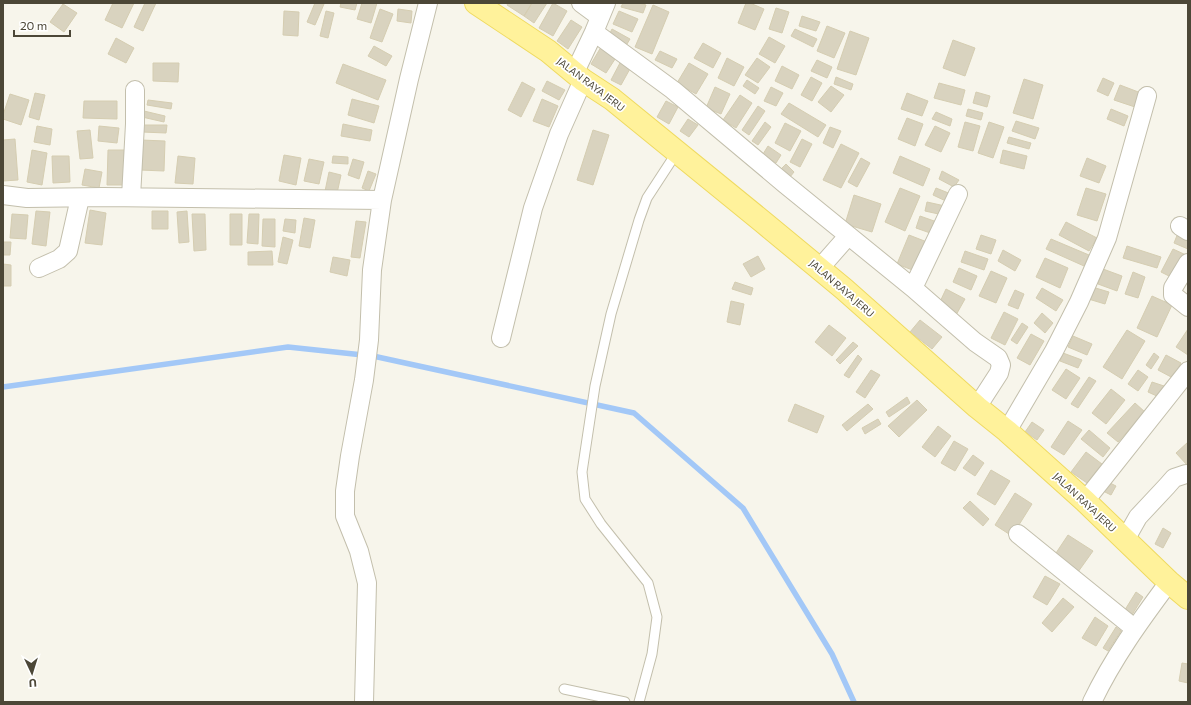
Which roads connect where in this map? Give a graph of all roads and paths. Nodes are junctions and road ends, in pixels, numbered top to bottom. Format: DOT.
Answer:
graph roads {
  1 [pos="428,3"];
  2 [pos="476,3"];
  3 [pos="581,3"];
  4 [pos="600,17"];
  5 [pos="579,76"];
  6 [pos="135,90"];
  7 [pos="1147,96"];
  8 [pos="677,152"];
  9 [pos="958,194"];
  10 [pos="3,195"];
  11 [pos="131,197"];
  12 [pos="80,198"];
  13 [pos="382,200"];
  14 [pos="848,236"];
  15 [pos="1188,263"];
  16 [pos="40,268"];
  17 [pos="819,269"];
  18 [pos="913,288"];
  19 [pos="1188,307"];
  20 [pos="501,338"];
  21 [pos="1188,371"];
  22 [pos="977,407"];
  23 [pos="1007,430"];
  24 [pos="1186,474"];
  25 [pos="1085,502"];
  26 [pos="1018,534"];
  27 [pos="1125,540"];
  28 [pos="1169,582"];
  29 [pos="1188,598"];
  30 [pos="1134,628"];
  31 [pos="564,689"];
  32 [pos="364,702"];
  33 [pos="625,702"];
  34 [pos="639,702"];
  35 [pos="1092,702"];
  1 -- 13 [label="street"];
  2 -- 5 [label="main road, JALAN RAYA JERU"];
  3 -- 4 [label="street"];
  4 -- 5 [label="street"];
  4 -- 14 [label="street"];
  5 -- 8 [label="main road, JALAN RAYA JERU"];
  5 -- 20 [label="street"];
  6 -- 11 [label="street"];
  7 -- 23 [label="street"];
  8 -- 17 [label="main road, JALAN RAYA JERU"];
  8 -- 34 [label="lane"];
  9 -- 18 [label="street"];
  10 -- 12 [label="street"];
  11 -- 12 [label="street"];
  11 -- 13 [label="street"];
  12 -- 16 [label="street"];
  13 -- 32 [label="street"];
  14 -- 17 [label="street"];
  14 -- 18 [label="street"];
  15 -- 19 [label="street"];
  17 -- 22 [label="main road, JALAN RAYA JERU"];
  18 -- 22 [label="street"];
  21 -- 25 [label="street"];
  22 -- 23 [label="main road, JALAN RAYA JERU"];
  23 -- 25 [label="main road, JALAN RAYA JERU"];
  24 -- 27 [label="street"];
  25 -- 27 [label="main road, JALAN RAYA JERU"];
  26 -- 30 [label="street"];
  27 -- 28 [label="main road, JALAN RAYA JERU"];
  28 -- 29 [label="main road, JALAN RAYA JERU"];
  28 -- 30 [label="street"];
  30 -- 35 [label="street"];
  31 -- 33 [label="lane"];
}
